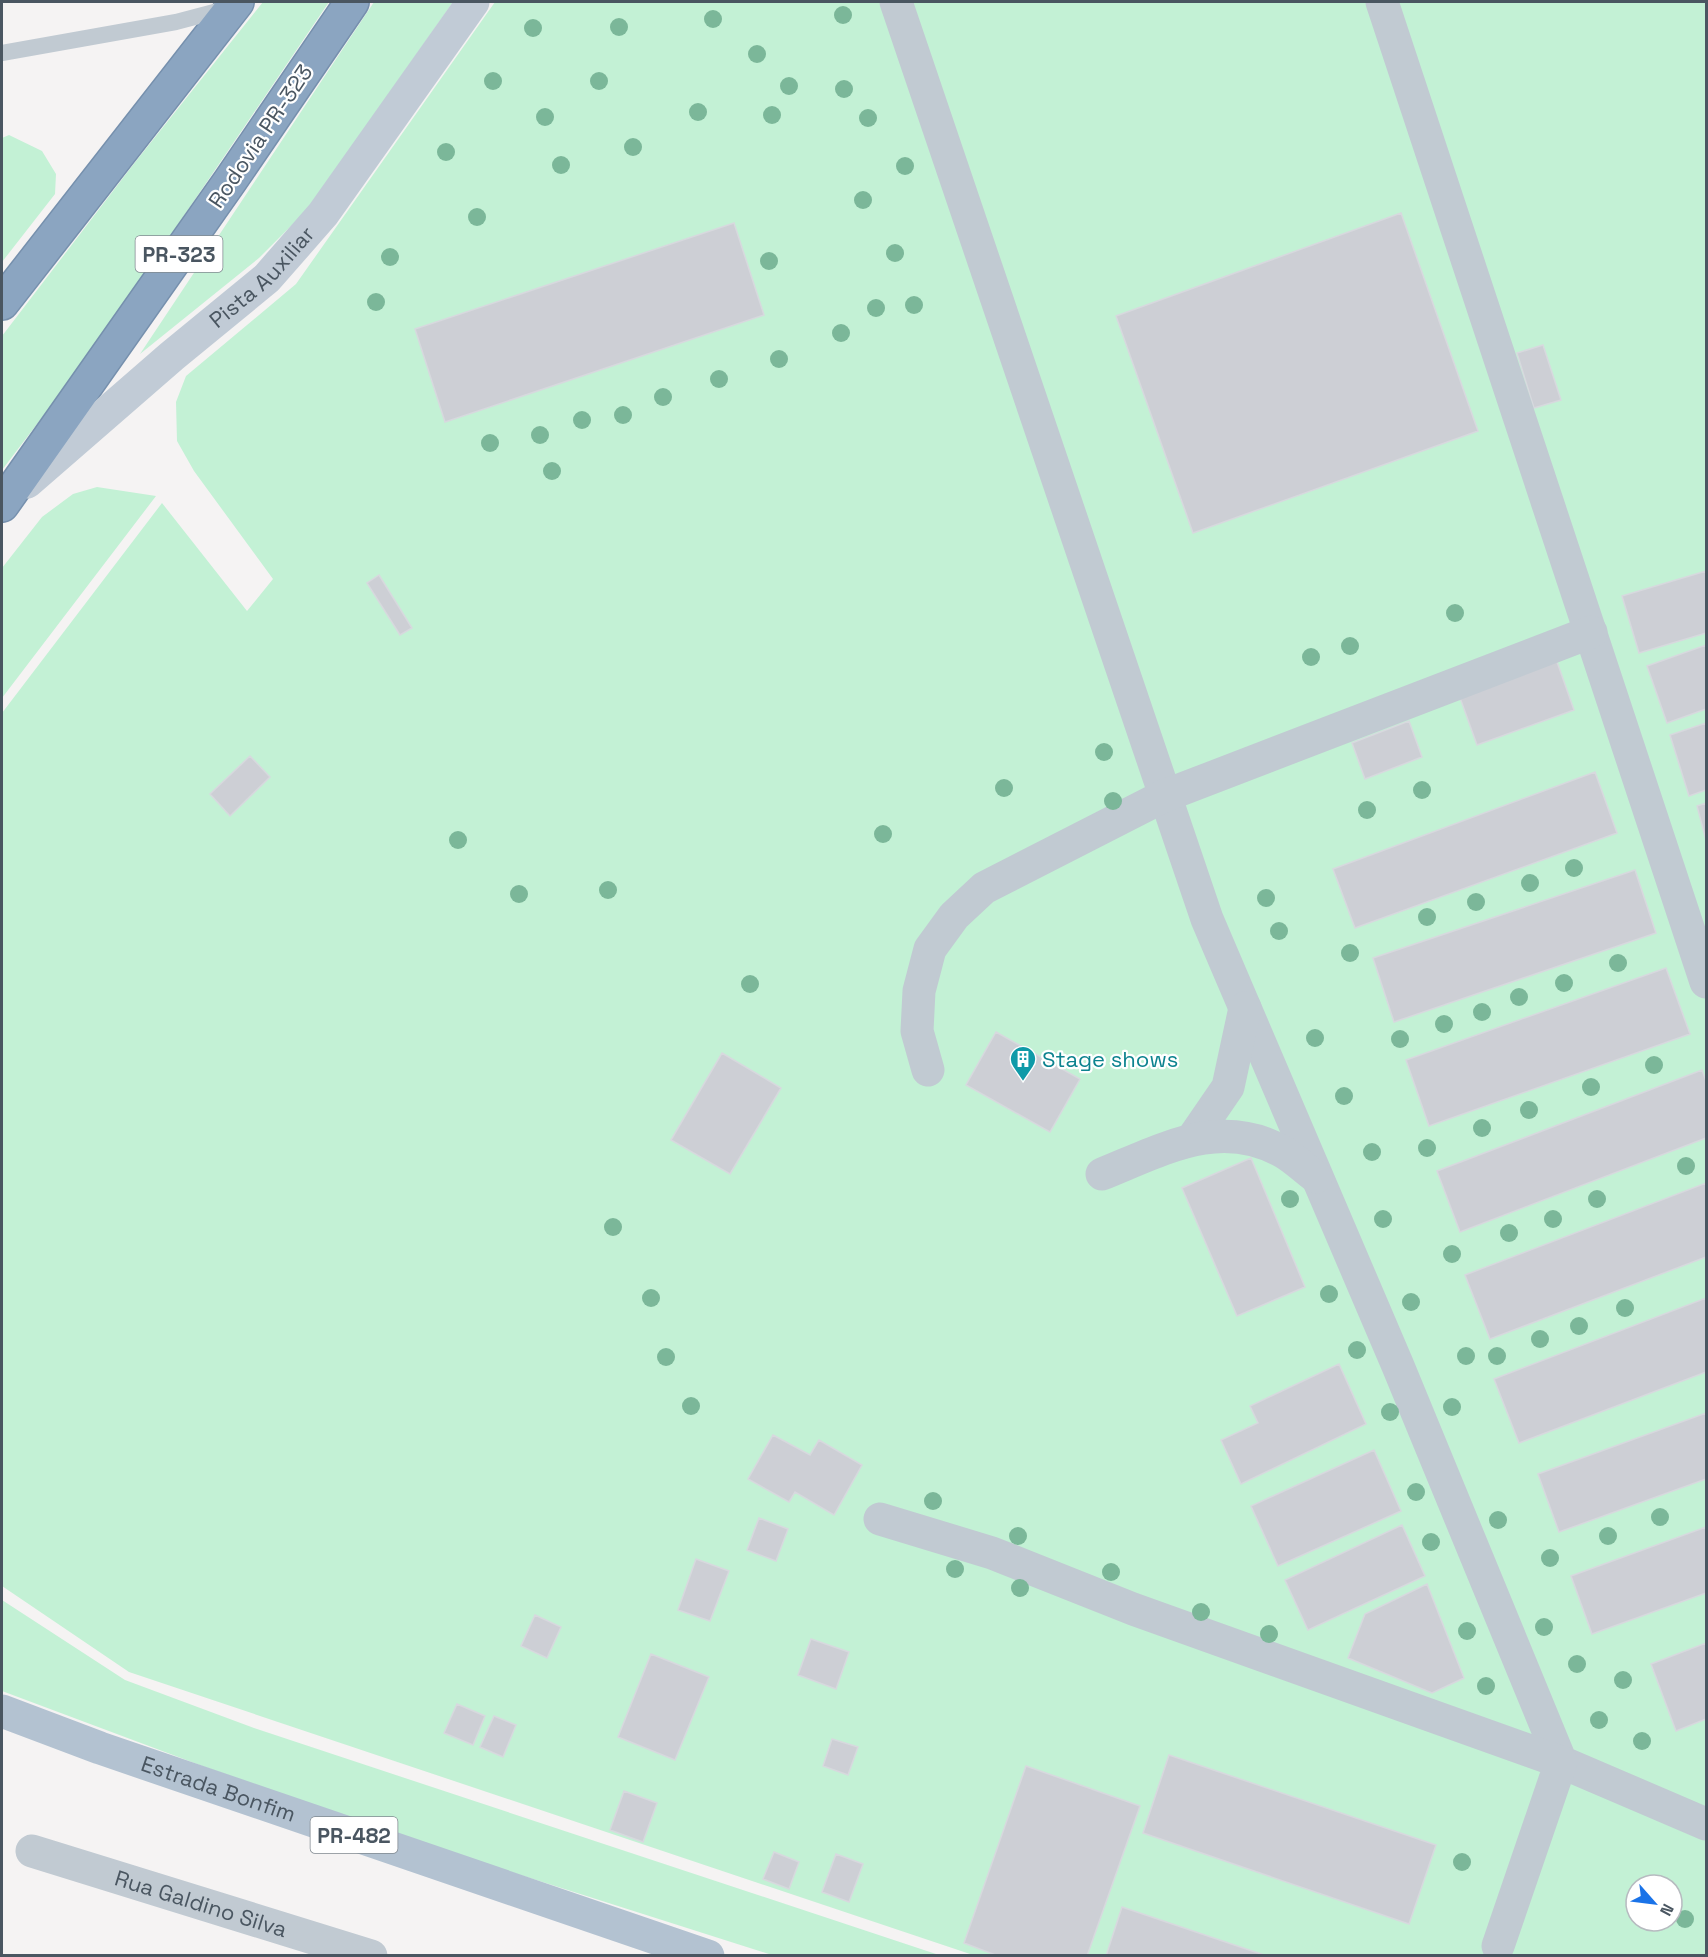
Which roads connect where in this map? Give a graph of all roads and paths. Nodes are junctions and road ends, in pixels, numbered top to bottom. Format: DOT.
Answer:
graph roads {
  1 [pos="352,2"];
  2 [pos="473,2"];
  3 [pos="896,2"];
  4 [pos="1382,2"];
  5 [pos="235,4"];
  6 [pos="2,53"];
  7 [pos="2,303"];
  8 [pos="2,505"];
  9 [pos="1590,632"];
  10 [pos="1164,796"];
  11 [pos="1707,982"];
  12 [pos="1245,1008"];
  13 [pos="928,1070"];
  14 [pos="1194,1138"];
  15 [pos="1102,1174"];
  16 [pos="1317,1178"];
  17 [pos="880,1519"];
  18 [pos="2,1711"];
  19 [pos="1561,1762"];
  20 [pos="1707,1824"];
  21 [pos="32,1851"];
  22 [pos="1498,1946"];
  23 [pos="371,1956"];
  24 [pos="708,1956"];
  1 -- 8 [label="highway, Rodovia PR-323 / PR-323"];
  2 -- 8 [label="street, Pista Auxiliar"];
  3 -- 10 [label="street"];
  4 -- 9 [label="street"];
  5 -- 6 [label="lane"];
  5 -- 7 [label="highway"];
  9 -- 10 [label="street"];
  9 -- 11 [label="street"];
  10 -- 12 [label="street"];
  10 -- 13 [label="street"];
  12 -- 14 [label="street"];
  12 -- 16 [label="street"];
  14 -- 15 [label="street"];
  14 -- 16 [label="street"];
  16 -- 19 [label="street"];
  17 -- 19 [label="street"];
  18 -- 24 [label="main road, Estrada Bonfim / PR-482"];
  19 -- 20 [label="street"];
  19 -- 22 [label="street"];
  21 -- 23 [label="street, Rua Galdino Silva"];
}
